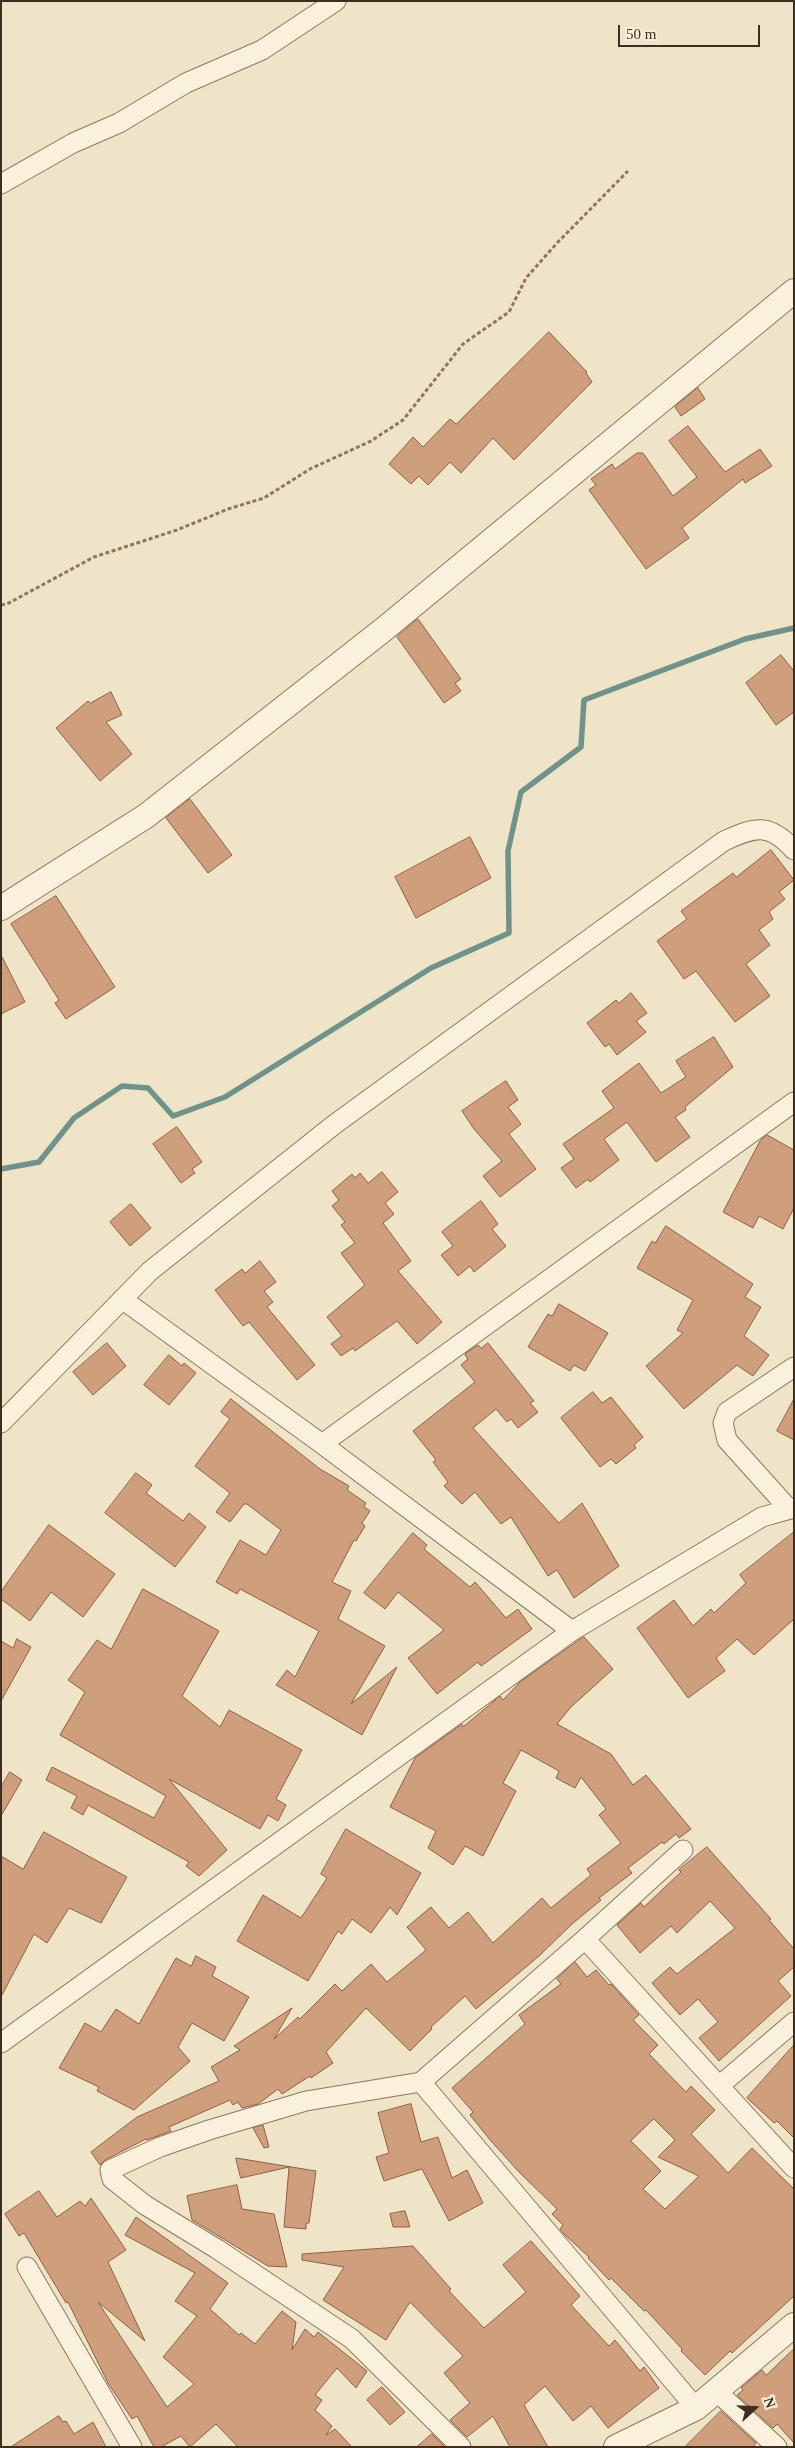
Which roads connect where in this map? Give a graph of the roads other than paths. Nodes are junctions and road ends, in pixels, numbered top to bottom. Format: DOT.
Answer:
graph roads {
  1 [pos="336,1"];
  2 [pos="1,184"];
  3 [pos="794,291"];
  4 [pos="794,850"];
  5 [pos="1,908"];
  6 [pos="794,1102"];
  7 [pos="122,1299"];
  8 [pos="794,1367"];
  9 [pos="1,1423"];
  10 [pos="322,1444"];
  11 [pos="791,1508"];
  12 [pos="572,1631"];
  13 [pos="683,1850"];
  14 [pos="586,1939"];
  15 [pos="794,2022"];
  16 [pos="5,2034"];
  17 [pos="421,2082"];
  18 [pos="719,2086"];
  19 [pos="794,2168"];
  20 [pos="26,2268"];
  21 [pos="794,2325"];
  22 [pos="716,2391"];
  23 [pos="696,2408"];
  24 [pos="132,2447"];
  25 [pos="461,2447"];
  26 [pos="616,2447"];
  27 [pos="777,2447"];
  1 -- 2 [label="street"];
  3 -- 5 [label="street"];
  4 -- 7 [label="street"];
  6 -- 10 [label="street"];
  7 -- 9 [label="street"];
  7 -- 10 [label="street"];
  8 -- 11 [label="street"];
  10 -- 12 [label="street"];
  11 -- 12 [label="street"];
  12 -- 16 [label="street"];
  13 -- 14 [label="street"];
  14 -- 17 [label="street"];
  14 -- 18 [label="street"];
  15 -- 18 [label="street"];
  17 -- 23 [label="street"];
  17 -- 25 [label="street"];
  18 -- 19 [label="street"];
  20 -- 24 [label="street"];
  21 -- 22 [label="street"];
  22 -- 23 [label="street"];
  22 -- 27 [label="street"];
  23 -- 26 [label="street"];
}
